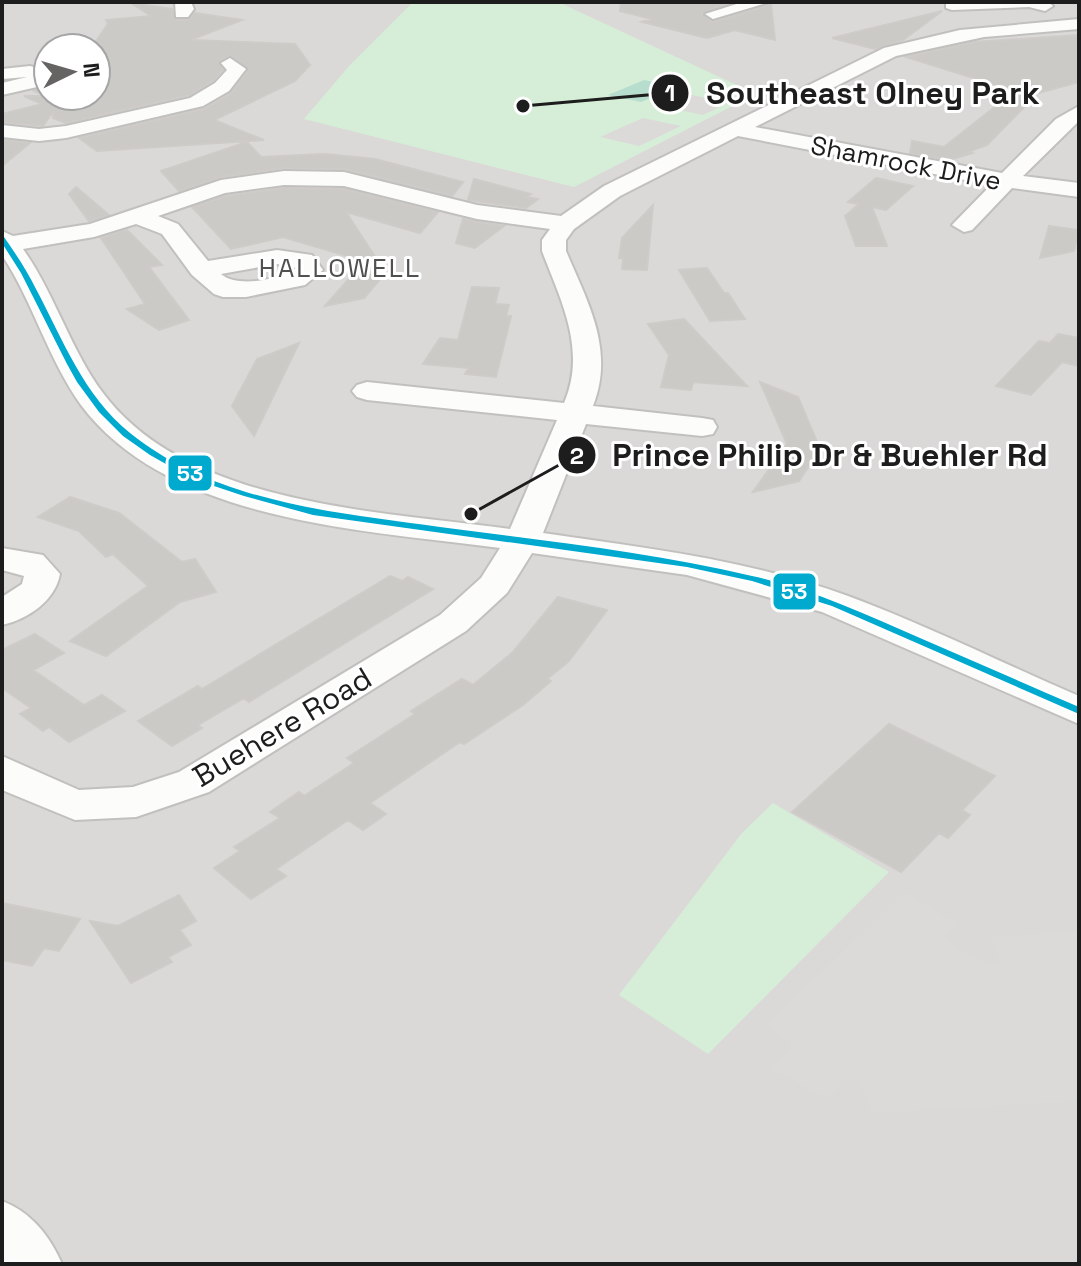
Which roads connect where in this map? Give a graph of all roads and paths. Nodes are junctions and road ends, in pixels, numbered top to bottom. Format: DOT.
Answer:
graph roads {
  1 [pos="762,2"];
  2 [pos="951,3"];
  3 [pos="713,14"];
  4 [pos="1062,21"];
  5 [pos="1000,29"];
  6 [pos="1079,42"];
  7 [pos="230,63"];
  8 [pos="2,74"];
  9 [pos="2,89"];
  10 [pos="1079,112"];
  11 [pos="734,129"];
  12 [pos="2,131"];
  13 [pos="1003,182"];
  14 [pos="1079,190"];
  15 [pos="137,216"];
  16 [pos="565,224"];
  17 [pos="964,225"];
  18 [pos="4,243"];
  19 [pos="201,270"];
  20 [pos="367,391"];
  21 [pos="573,414"];
  22 [pos="702,427"];
  23 [pos="522,542"];
  24 [pos="2,559"];
  25 [pos="2,614"];
  26 [pos="1079,711"];
  27 [pos="2,770"];
  28 [pos="2,1228"];
  29 [pos="32,1264"];
  1 -- 3 [label="street"];
  2 -- 4 [label="street"];
  2 -- 5 [label="street"];
  4 -- 5 [label="street"];
  4 -- 6 [label="street"];
  5 -- 11 [label="street"];
  7 -- 12 [label="street"];
  8 -- 9 [label="street"];
  10 -- 13 [label="street"];
  11 -- 13 [label="street, Shamrock Drive"];
  11 -- 16 [label="street"];
  13 -- 14 [label="street, Shamrock Drive"];
  13 -- 17 [label="street"];
  15 -- 16 [label="street"];
  15 -- 18 [label="street"];
  15 -- 19 [label="street"];
  16 -- 21 [label="street, Buehere Road"];
  18 -- 23 [label="street"];
  20 -- 21 [label="street"];
  21 -- 22 [label="street"];
  21 -- 23 [label="street, Buehere Road"];
  23 -- 26 [label="street"];
  23 -- 27 [label="street, Buehere Road"];
  24 -- 25 [label="street"];
  28 -- 29 [label="street"];
}
